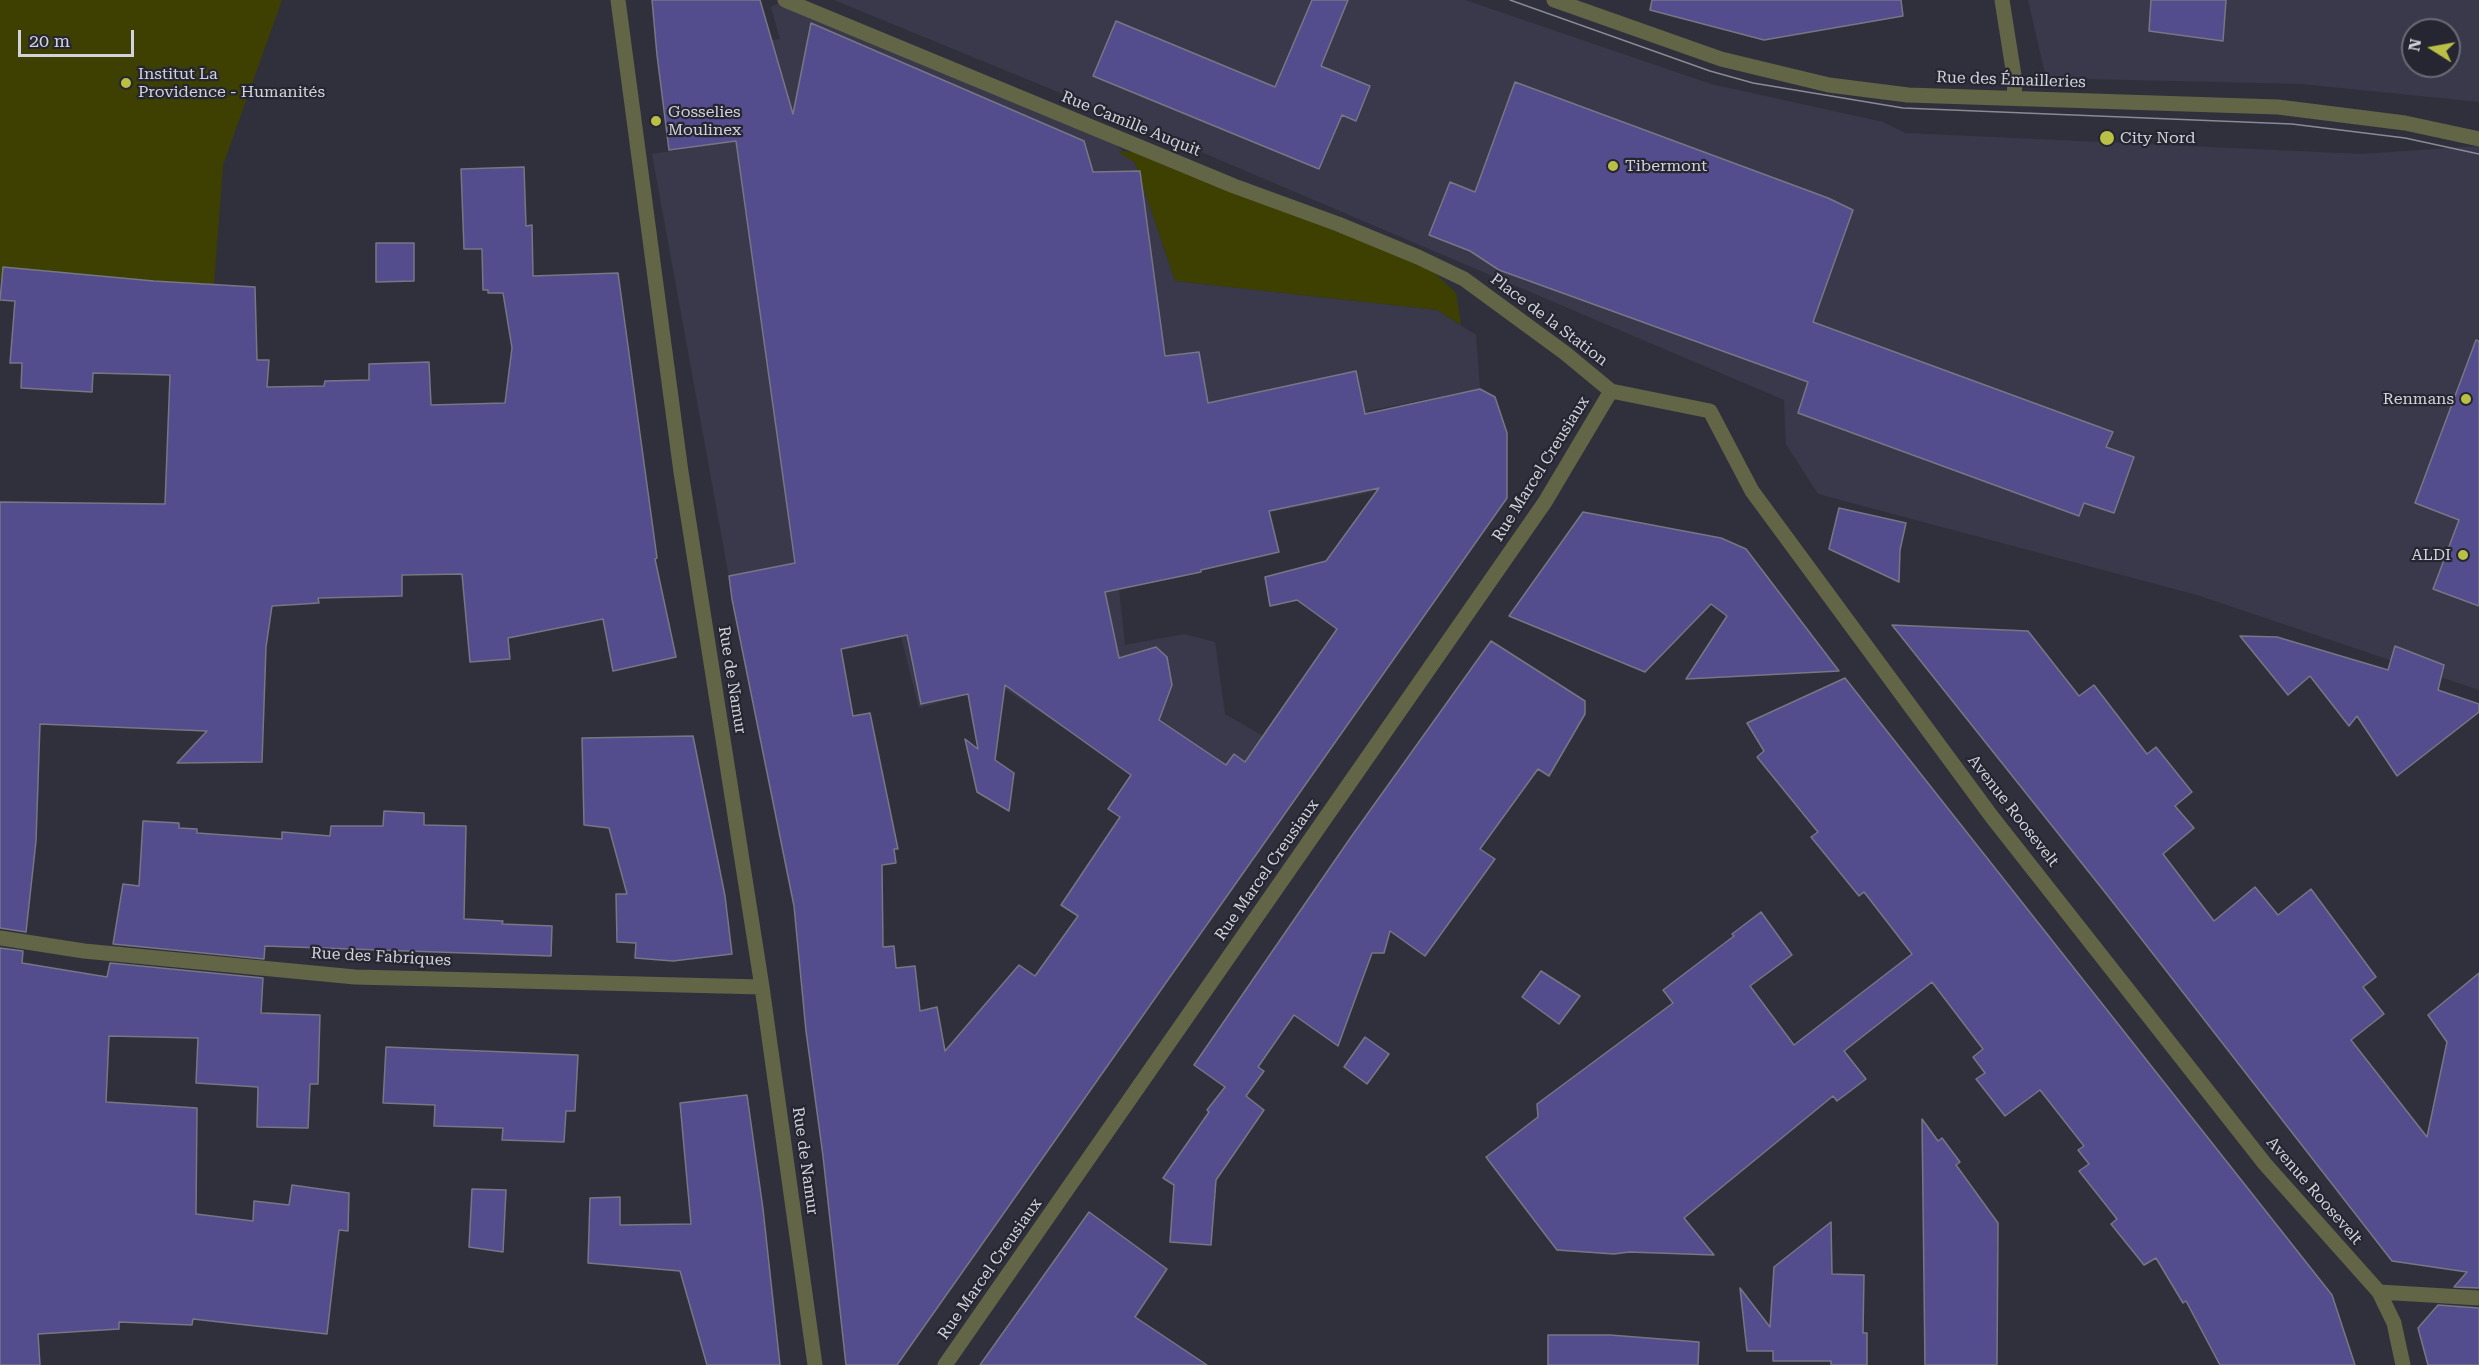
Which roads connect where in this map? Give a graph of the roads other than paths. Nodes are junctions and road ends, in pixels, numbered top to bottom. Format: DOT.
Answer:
graph roads {
  1 [pos="618,0"];
  2 [pos="785,0"];
  3 [pos="1554,0"];
  4 [pos="2002,0"];
  5 [pos="2014,98"];
  6 [pos="2479,139"];
  7 [pos="1464,279"];
  8 [pos="1611,391"];
  9 [pos="0,938"];
  10 [pos="762,987"];
  11 [pos="2379,1292"];
  12 [pos="2479,1298"];
  13 [pos="815,1365"];
  14 [pos="945,1365"];
  15 [pos="2403,1365"];
  1 -- 10 [label="street, Rue de Namur"];
  2 -- 7 [label="street, Rue Camille Auquit"];
  3 -- 5 [label="street, Rue des Émailleries"];
  4 -- 5 [label="street"];
  5 -- 6 [label="street, Rue des Émailleries"];
  7 -- 8 [label="street, Place de la Station"];
  8 -- 11 [label="street, Avenue Roosevelt"];
  8 -- 14 [label="street, Rue Marcel Creusiaux"];
  9 -- 10 [label="street, Rue des Fabriques"];
  10 -- 13 [label="street, Rue de Namur"];
  11 -- 12 [label="street"];
  11 -- 15 [label="street"];
}
